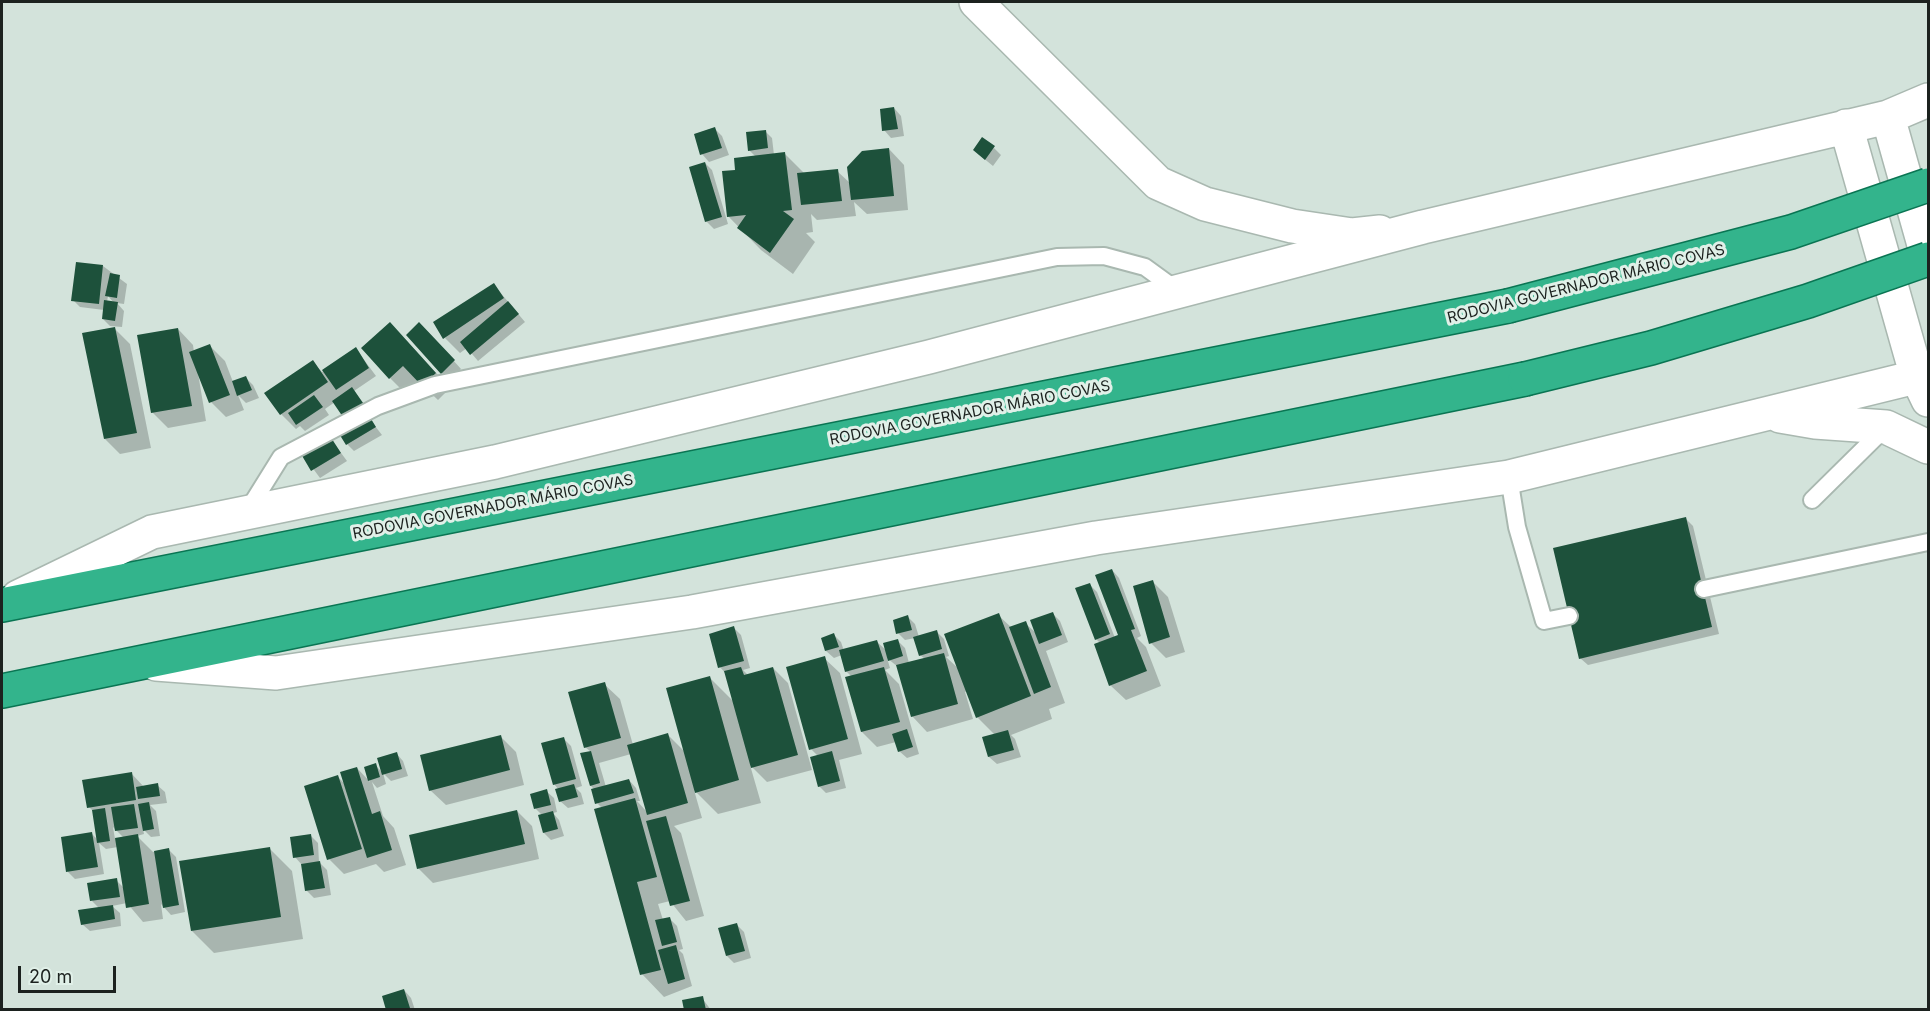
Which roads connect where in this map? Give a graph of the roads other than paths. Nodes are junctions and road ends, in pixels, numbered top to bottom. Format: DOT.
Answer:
graph roads {
  1 [pos="976,2"];
  2 [pos="1929,100"];
  3 [pos="1888,117"];
  4 [pos="1846,126"];
  5 [pos="1929,185"];
  6 [pos="1423,227"];
  7 [pos="1929,259"];
  8 [pos="1178,291"];
  9 [pos="1925,384"];
  10 [pos="1767,414"];
  11 [pos="1886,427"];
  12 [pos="1929,447"];
  13 [pos="1509,477"];
  14 [pos="1812,500"];
  15 [pos="248,510"];
  16 [pos="1929,542"];
  17 [pos="1704,589"];
  18 [pos="2,604"];
  19 [pos="1569,615"];
  20 [pos="134,662"];
  21 [pos="2,691"];
  1 -- 6 [label="main road"];
  2 -- 3 [label="main road"];
  3 -- 4 [label="main road"];
  3 -- 7 [label="main road"];
  4 -- 6 [label="main road"];
  4 -- 9 [label="main road"];
  5 -- 18 [label="highway, RODOVIA GOVERNADOR MÁRIO COVAS, bridge"];
  6 -- 8 [label="main road"];
  7 -- 20 [label="highway, bridge"];
  8 -- 15 [label="main road"];
  8 -- 15 [label="lane"];
  9 -- 10 [label="main road"];
  10 -- 11 [label="main road"];
  10 -- 13 [label="main road"];
  11 -- 12 [label="main road"];
  11 -- 14 [label="lane"];
  13 -- 19 [label="lane"];
  13 -- 20 [label="main road"];
  15 -- 18 [label="main road"];
  16 -- 17 [label="lane"];
  20 -- 21 [label="highway"];
}
